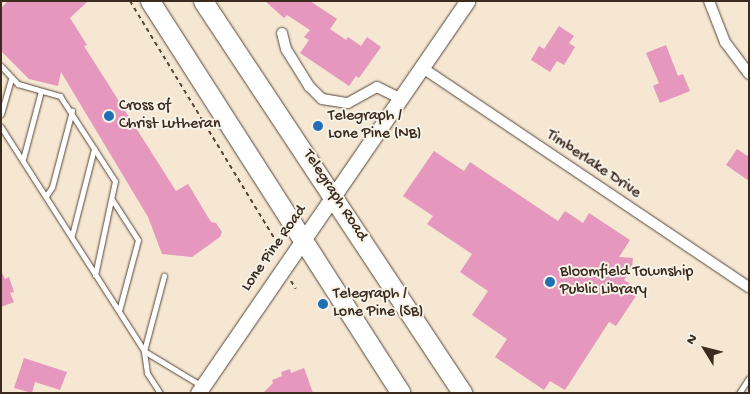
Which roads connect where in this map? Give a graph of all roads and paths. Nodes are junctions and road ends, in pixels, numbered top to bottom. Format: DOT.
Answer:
graph roads {
  1 [pos="130,1"];
  2 [pos="150,1"];
  3 [pos="203,1"];
  4 [pos="467,1"];
  5 [pos="708,1"];
  6 [pos="282,33"];
  7 [pos="1,66"];
  8 [pos="421,67"];
  9 [pos="749,74"];
  10 [pos="11,79"];
  11 [pos="41,91"];
  12 [pos="400,98"];
  13 [pos="72,111"];
  14 [pos="1,114"];
  15 [pos="1,127"];
  16 [pos="94,149"];
  17 [pos="23,159"];
  18 [pos="334,194"];
  19 [pos="46,196"];
  20 [pos="113,201"];
  21 [pos="72,235"];
  22 [pos="302,240"];
  23 [pos="277,259"];
  24 [pos="95,275"];
  25 [pos="164,276"];
  26 [pos="749,287"];
  27 [pos="119,311"];
  28 [pos="144,351"];
  29 [pos="749,378"];
  30 [pos="200,389"];
  31 [pos="160,393"];
  32 [pos="401,393"];
  33 [pos="462,393"];
  34 [pos="739,393"];
  1 -- 23 [label="path"];
  2 -- 22 [label="highway"];
  3 -- 18 [label="highway, Telegraph Road"];
  4 -- 8 [label="street, Lone Pine Road"];
  5 -- 9 [label="street"];
  6 -- 12 [label="street"];
  7 -- 10 [label="lane"];
  8 -- 12 [label="street, Lone Pine Road"];
  8 -- 26 [label="street, Timberlake Drive"];
  10 -- 11 [label="lane"];
  10 -- 14 [label="lane"];
  11 -- 13 [label="lane"];
  11 -- 17 [label="lane"];
  12 -- 18 [label="street, Lone Pine Road"];
  13 -- 16 [label="lane"];
  13 -- 19 [label="lane"];
  15 -- 17 [label="lane"];
  16 -- 20 [label="lane"];
  16 -- 21 [label="lane"];
  17 -- 19 [label="lane"];
  18 -- 22 [label="street, Lone Pine Road"];
  18 -- 33 [label="highway, Telegraph Road"];
  19 -- 21 [label="lane"];
  20 -- 24 [label="lane"];
  20 -- 27 [label="lane"];
  21 -- 24 [label="lane"];
  22 -- 30 [label="street, Lone Pine Road"];
  22 -- 32 [label="highway"];
  24 -- 27 [label="lane"];
  25 -- 28 [label="lane"];
  27 -- 28 [label="lane"];
  28 -- 30 [label="lane"];
  28 -- 31 [label="lane"];
  29 -- 34 [label="lane"];
}
